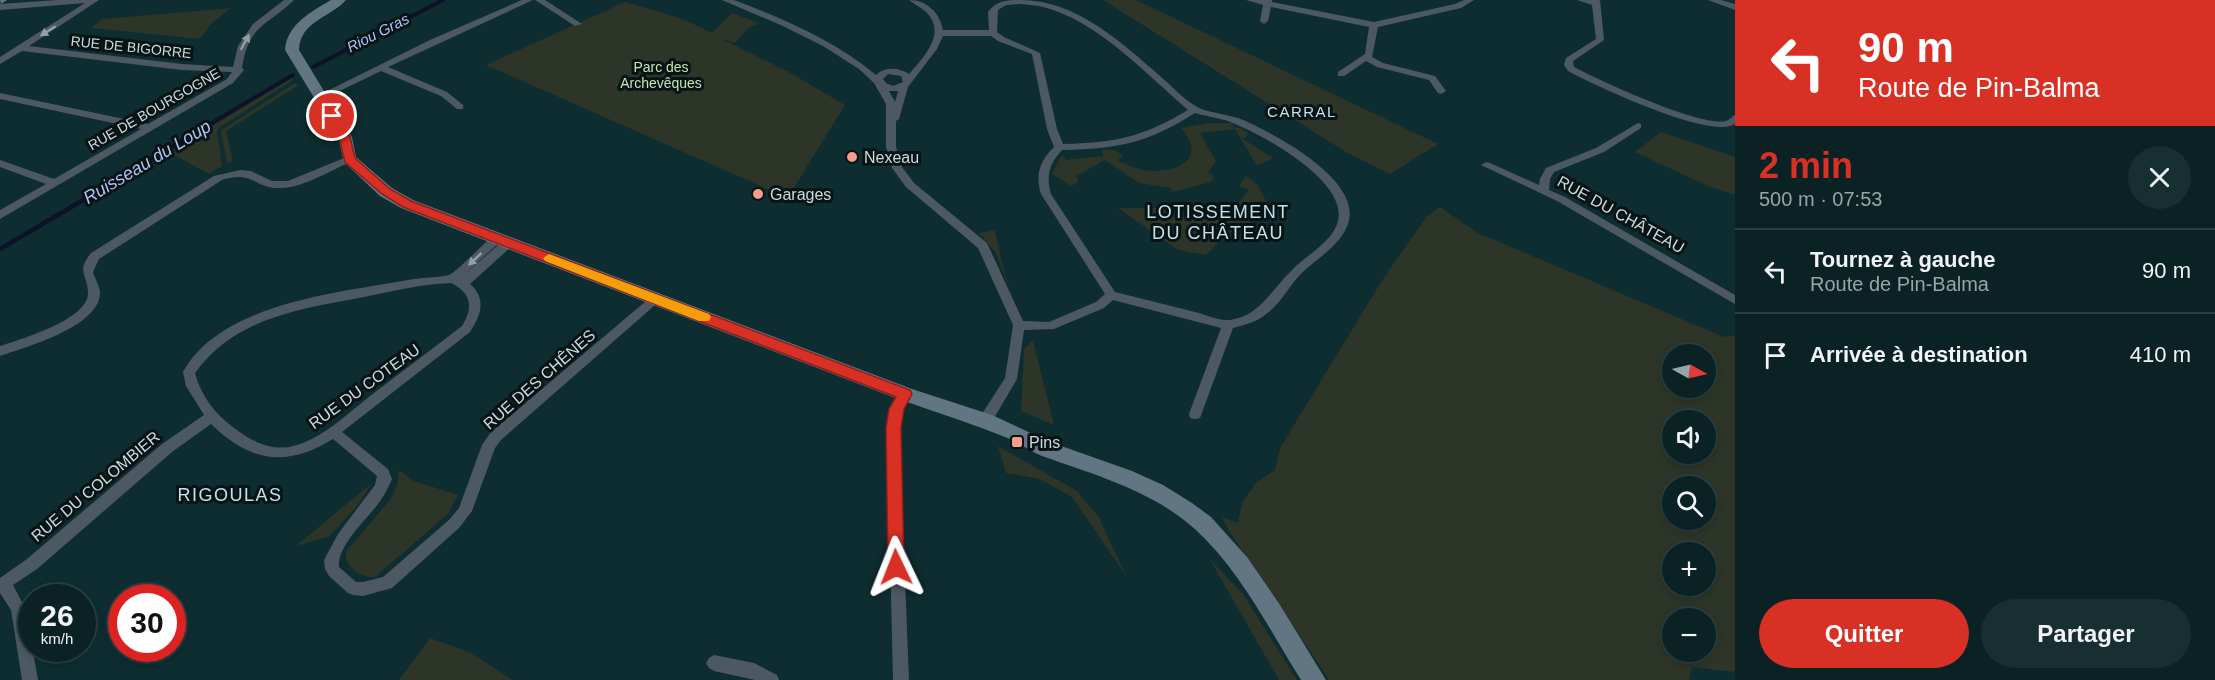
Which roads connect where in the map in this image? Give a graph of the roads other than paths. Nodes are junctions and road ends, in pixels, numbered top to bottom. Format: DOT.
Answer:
graph roads {
  1 [pos="89,0"];
  2 [pos="95,0"];
  3 [pos="290,0"];
  4 [pos="340,0"];
  5 [pos="529,0"];
  6 [pos="539,0"];
  7 [pos="726,0"];
  8 [pos="913,0"];
  9 [pos="1250,0"];
  10 [pos="1470,0"];
  11 [pos="1581,0"];
  12 [pos="1712,0"];
  13 [pos="1040,1"];
  14 [pos="1268,2"];
  15 [pos="1597,2"];
  16 [pos="0,7"];
  17 [pos="1735,7"];
  18 [pos="1264,21"];
  19 [pos="578,24"];
  20 [pos="1374,25"];
  21 [pos="939,33"];
  22 [pos="993,33"];
  23 [pos="20,48"];
  24 [pos="1366,58"];
  25 [pos="0,61"];
  26 [pos="924,62"];
  27 [pos="859,63"];
  28 [pos="382,68"];
  29 [pos="239,70"];
  30 [pos="893,71"];
  31 [pos="1341,74"];
  32 [pos="880,83"];
  33 [pos="906,83"];
  34 [pos="1442,91"];
  35 [pos="0,96"];
  36 [pos="320,97"];
  37 [pos="460,107"];
  38 [pos="1194,110"];
  39 [pos="1735,118"];
  40 [pos="892,126"];
  41 [pos="1638,126"];
  42 [pos="151,128"];
  43 [pos="1059,147"];
  44 [pos="349,159"];
  45 [pos="0,164"];
  46 [pos="1486,165"];
  47 [pos="55,183"];
  48 [pos="1544,190"];
  49 [pos="0,215"];
  50 [pos="502,240"];
  51 [pos="458,281"];
  52 [pos="1111,295"];
  53 [pos="656,299"];
  54 [pos="1735,300"];
  55 [pos="1019,324"];
  56 [pos="1228,325"];
  57 [pos="0,351"];
  58 [pos="905,394"];
  59 [pos="1195,414"];
  60 [pos="211,417"];
  61 [pos="987,417"];
  62 [pos="333,432"];
  63 [pos="2,585"];
  64 [pos="714,663"];
  65 [pos="30,680"];
  66 [pos="771,680"];
  67 [pos="901,680"];
  68 [pos="1314,680"];
  1 -- 16 [label="street"];
  2 -- 23 [label="street, one-way"];
  29 -- 3 [label="street, RUE DE BOURGOGNE, one-way"];
  4 -- 36 [label="street"];
  5 -- 28 [label="street"];
  6 -- 19 [label="street"];
  7 -- 27 [label="street"];
  8 -- 21 [label="street"];
  9 -- 14 [label="street"];
  10 -- 20 [label="street"];
  11 -- 15 [label="street"];
  12 -- 17 [label="street"];
  13 -- 22 [label="street"];
  13 -- 38 [label="street"];
  14 -- 18 [label="street"];
  14 -- 20 [label="street"];
  15 -- 39 [label="street"];
  20 -- 24 [label="street"];
  21 -- 22 [label="street"];
  21 -- 26 [label="street"];
  22 -- 43 [label="street"];
  23 -- 25 [label="street"];
  23 -- 29 [label="street, RUE DE BIGORRE"];
  24 -- 31 [label="street"];
  24 -- 34 [label="street"];
  26 -- 30 [label="street"];
  26 -- 33 [label="street"];
  27 -- 30 [label="street"];
  27 -- 32 [label="street"];
  28 -- 36 [label="street"];
  28 -- 37 [label="street"];
  29 -- 42 [label="street, RUE DE BOURGOGNE"];
  30 -- 32 [label="street"];
  30 -- 33 [label="street"];
  32 -- 33 [label="street"];
  32 -- 40 [label="street"];
  33 -- 40 [label="street"];
  35 -- 42 [label="street"];
  36 -- 44 [label="street"];
  38 -- 43 [label="street"];
  38 -- 56 [label="street"];
  40 -- 55 [label="street"];
  41 -- 48 [label="street"];
  42 -- 47 [label="street, RUE DE BOURGOGNE"];
  43 -- 52 [label="street"];
  44 -- 50 [label="street"];
  44 -- 57 [label="street"];
  45 -- 47 [label="street"];
  46 -- 48 [label="street, RUE DU CHÂTEAU"];
  47 -- 49 [label="street, RUE DE BOURGOGNE"];
  48 -- 54 [label="street, RUE DU CHÂTEAU"];
  50 -- 51 [label="street"];
  50 -- 53 [label="street"];
  51 -- 60 [label="street, RUE DU COTEAU"];
  51 -- 62 [label="street, RUE DU COTEAU"];
  52 -- 55 [label="street"];
  52 -- 56 [label="street"];
  53 -- 58 [label="street"];
  53 -- 62 [label="street, RUE DES CHÊNES"];
  55 -- 61 [label="street"];
  56 -- 59 [label="street"];
  58 -- 61 [label="street"];
  58 -- 67 [label="street"];
  60 -- 62 [label="street, RUE DU COTEAU"];
  60 -- 63 [label="street, RUE DU COLOMBIER"];
  61 -- 68 [label="street"];
  63 -- 65 [label="street, RUE DU COLOMBIER"];
  64 -- 66 [label="street"];
}
